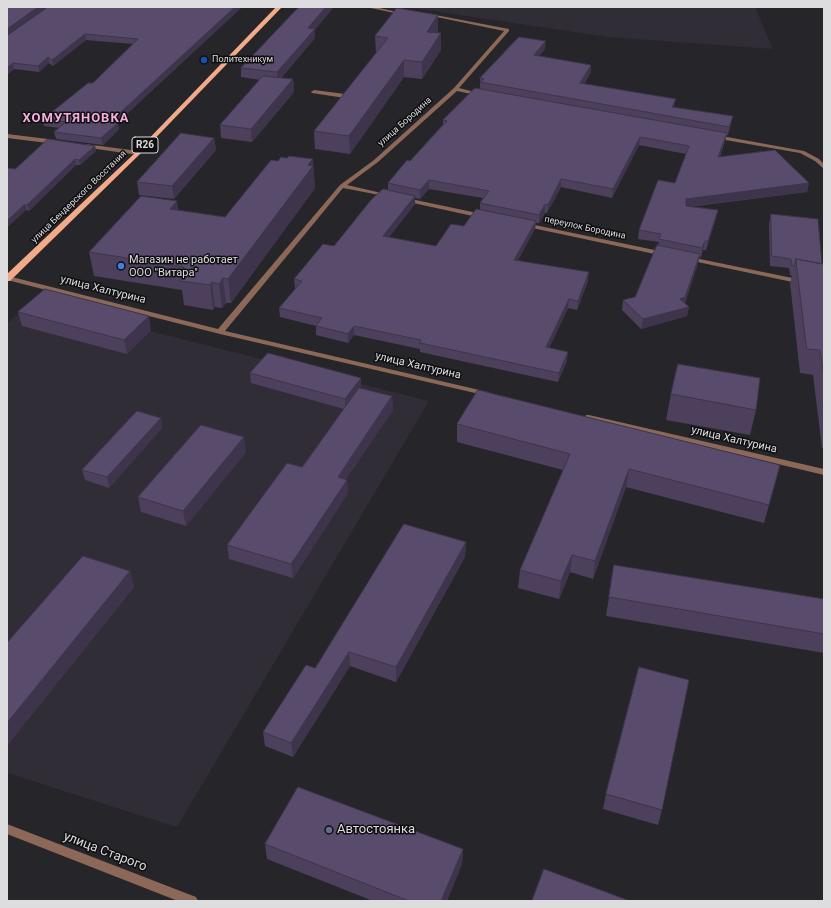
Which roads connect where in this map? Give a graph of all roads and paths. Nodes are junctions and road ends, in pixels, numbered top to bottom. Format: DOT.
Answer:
graph roads {
  1 [pos="279,7"];
  2 [pos="368,7"];
  3 [pos="456,89"];
  4 [pos="314,92"];
  5 [pos="487,95"];
  6 [pos="345,96"];
  7 [pos="707,135"];
  8 [pos="7,136"];
  9 [pos="61,143"];
  10 [pos="76,145"];
  11 [pos="138,153"];
  12 [pos="824,166"];
  13 [pos="342,186"];
  14 [pos="488,217"];
  15 [pos="519,223"];
  16 [pos="673,255"];
  17 [pos="681,257"];
  18 [pos="8,278"];
  19 [pos="810,284"];
  20 [pos="220,332"];
  21 [pos="499,396"];
  22 [pos="584,416"];
  23 [pos="824,472"];
  24 [pos="7,829"];
  25 [pos="192,901"];
  1 -- 11 [label="main road, улица Бендерского Восстания / R26"];
  2 -- 3 [label="street, улица Бородина"];
  3 -- 5 [label="street"];
  3 -- 13 [label="street, улица Бородина"];
  4 -- 6 [label="street"];
  7 -- 12 [label="street"];
  8 -- 9 [label="street"];
  10 -- 11 [label="street"];
  11 -- 18 [label="main road, улица Бендерского Восстания / R26"];
  13 -- 14 [label="street"];
  13 -- 20 [label="street, улица Бородина"];
  15 -- 16 [label="street, переулок Бородина"];
  17 -- 19 [label="street"];
  18 -- 20 [label="street, улица Халтурина"];
  20 -- 21 [label="street, улица Халтурина"];
  22 -- 23 [label="street, улица Халтурина"];
  24 -- 25 [label="street, улица Старого"];
}
